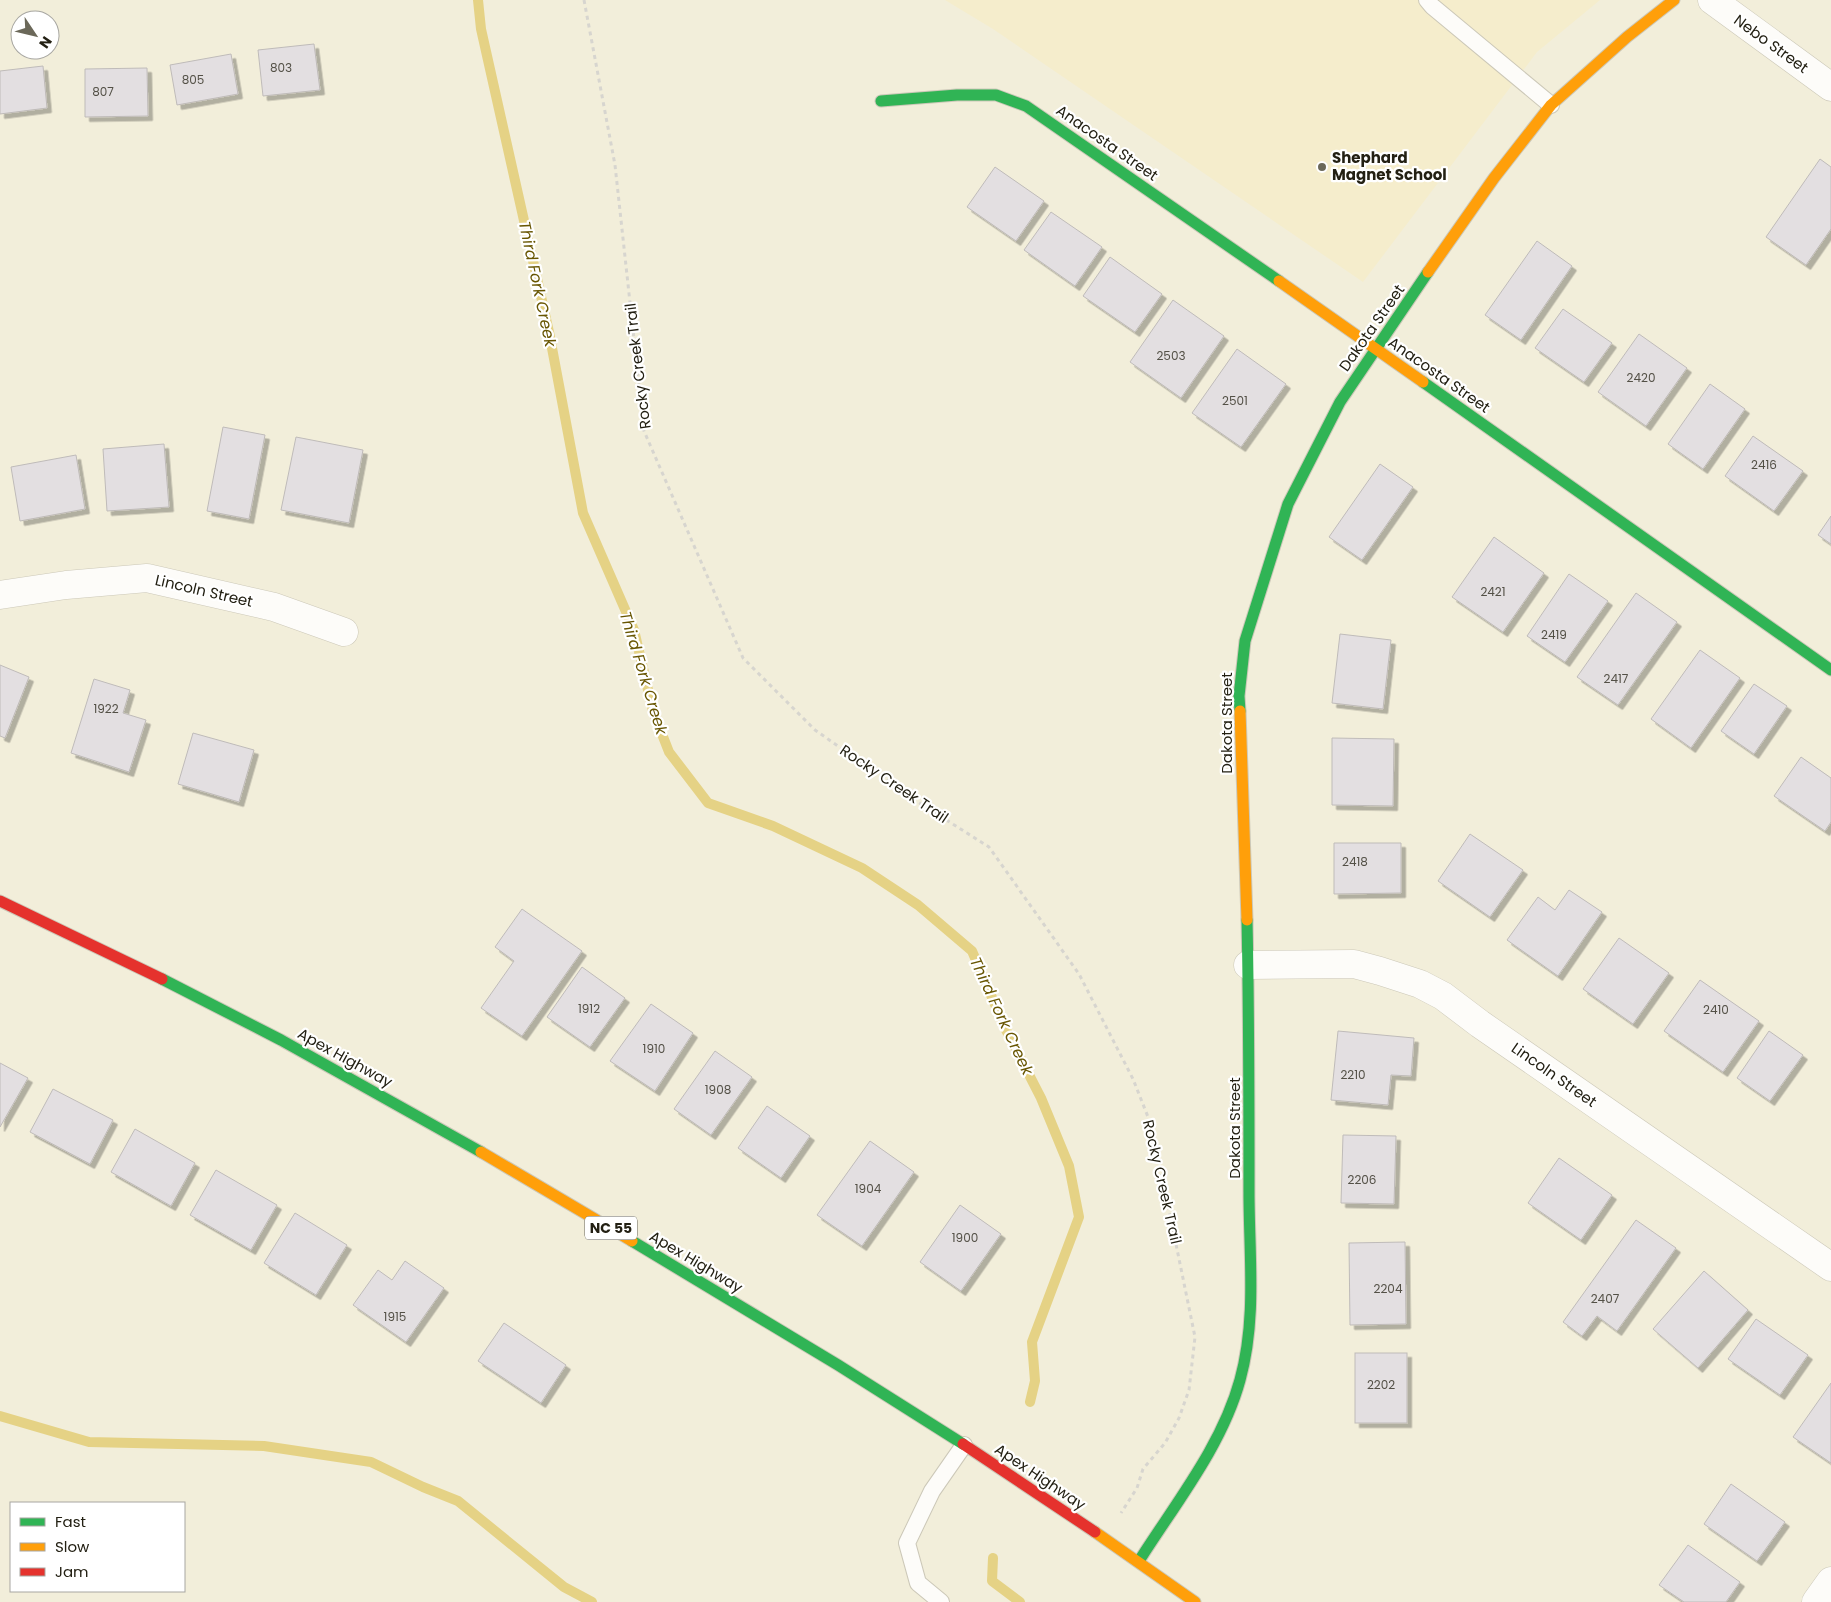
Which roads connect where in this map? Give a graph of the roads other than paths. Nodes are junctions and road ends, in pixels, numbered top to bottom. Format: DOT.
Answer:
graph roads {
  1 [pos="1427,0"];
  2 [pos="1674,0"];
  3 [pos="1712,0"];
  4 [pos="1831,87"];
  5 [pos="881,101"];
  6 [pos="1551,105"];
  7 [pos="1375,348"];
  8 [pos="0,595"];
  9 [pos="344,632"];
  10 [pos="1831,670"];
  11 [pos="0,901"];
  12 [pos="1248,965"];
  13 [pos="1831,1267"];
  14 [pos="964,1445"];
  15 [pos="1139,1561"];
  16 [pos="1831,1581"];
  17 [pos="941,1602"];
  18 [pos="1195,1602"];
  19 [pos="1816,1602"];
  1 -- 6 [label="lane"];
  2 -- 6 [label="street, Dakota Street"];
  3 -- 4 [label="street, Nebo Street"];
  5 -- 7 [label="street, Anacosta Street"];
  6 -- 7 [label="street, Dakota Street"];
  7 -- 10 [label="street, Anacosta Street"];
  7 -- 12 [label="street, Dakota Street"];
  8 -- 9 [label="street, Lincoln Street"];
  11 -- 14 [label="street, Apex Highway / NC 55"];
  12 -- 13 [label="street, Lincoln Street"];
  12 -- 15 [label="street, Dakota Street"];
  14 -- 15 [label="street, Apex Highway / NC 55"];
  14 -- 17 [label="lane"];
  15 -- 18 [label="street, Apex Highway / NC 55"];
  16 -- 19 [label="street"];
}
